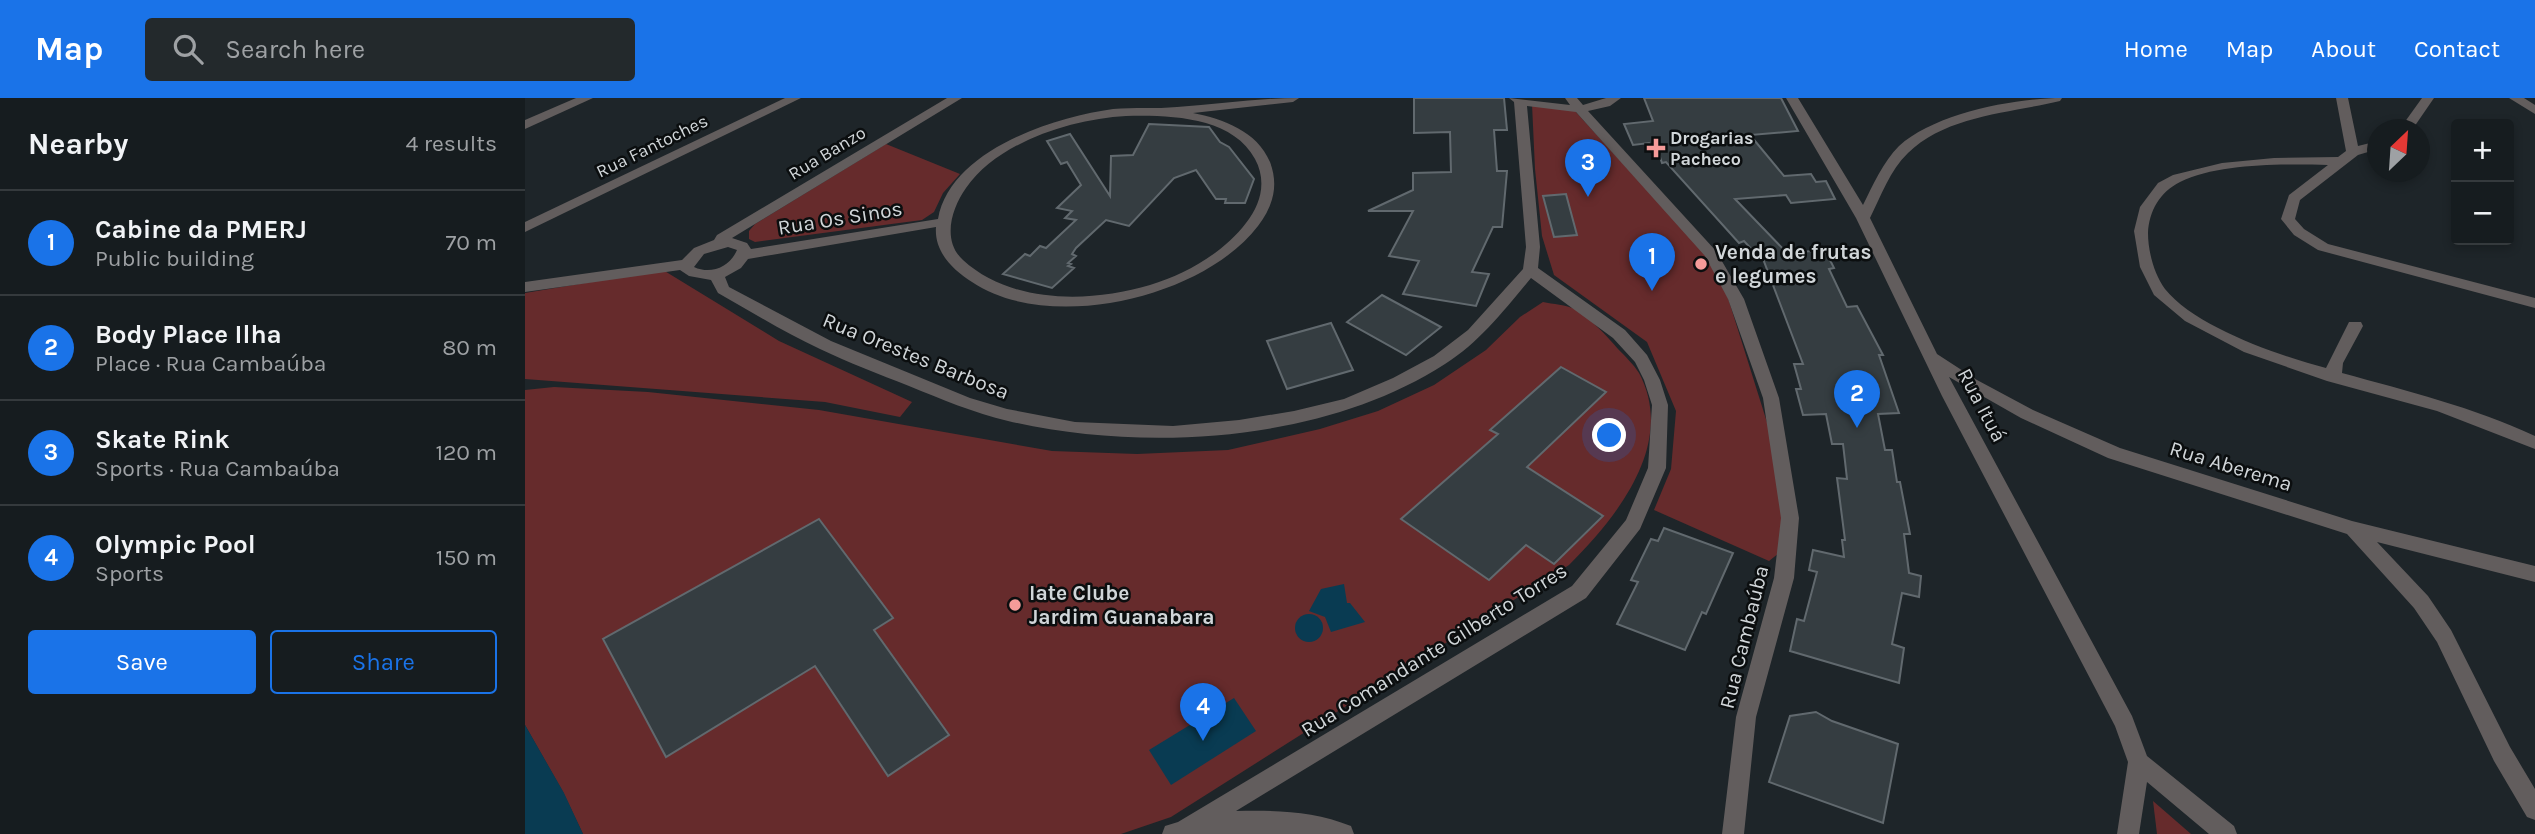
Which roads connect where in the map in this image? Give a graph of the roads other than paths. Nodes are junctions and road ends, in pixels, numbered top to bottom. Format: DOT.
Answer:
graph roads {
  1 [pos="587,98"];
  2 [pos="795,98"];
  3 [pos="956,98"];
  4 [pos="1293,98"];
  5 [pos="1571,98"];
  6 [pos="1792,98"];
  7 [pos="2056,98"];
  8 [pos="2342,98"];
  9 [pos="2428,98"];
  10 [pos="2515,98"];
  11 [pos="1518,99"];
  12 [pos="1611,101"];
  13 [pos="1580,110"];
  14 [pos="2535,110"];
  15 [pos="1161,112"];
  16 [pos="2413,119"];
  17 [pos="525,125"];
  18 [pos="1592,125"];
  19 [pos="2367,149"];
  20 [pos="2346,156"];
  21 [pos="1863,219"];
  22 [pos="943,222"];
  23 [pos="525,228"];
  24 [pos="720,243"];
  25 [pos="743,255"];
  26 [pos="687,264"];
  27 [pos="1530,270"];
  28 [pos="716,274"];
  29 [pos="525,287"];
  30 [pos="2535,303"];
  31 [pos="2355,326"];
  32 [pos="1932,357"];
  33 [pos="2333,377"];
  34 [pos="2535,443"];
  35 [pos="2352,527"];
  36 [pos="2535,574"];
  37 [pos="2139,762"];
  38 [pos="2535,809"];
  39 [pos="1179,832"];
  40 [pos="1343,834"];
  41 [pos="1734,834"];
  42 [pos="2129,834"];
  43 [pos="2226,834"];
  1 -- 17 [label="street"];
  2 -- 23 [label="street, Rua Fantoches"];
  3 -- 24 [label="street, Rua Banzo"];
  4 -- 15 [label="street"];
  5 -- 13 [label="street, Rua Cambaúba"];
  6 -- 21 [label="street, Rua Ituá"];
  7 -- 21 [label="street"];
  8 -- 20 [label="street"];
  9 -- 16 [label="street"];
  10 -- 14 [label="street"];
  11 -- 13 [label="street"];
  11 -- 27 [label="street"];
  12 -- 13 [label="street"];
  12 -- 18 [label="street"];
  13 -- 18 [label="street, Rua Cambaúba"];
  15 -- 22 [label="street"];
  15 -- 22 [label="street"];
  18 -- 41 [label="street, Rua Cambaúba"];
  19 -- 20 [label="street"];
  20 -- 30 [label="street"];
  20 -- 33 [label="street"];
  21 -- 32 [label="street, Rua Ituá"];
  22 -- 25 [label="street, Rua Os Sinos"];
  24 -- 25 [label="street"];
  24 -- 26 [label="street, Rua Banzo"];
  25 -- 28 [label="street"];
  26 -- 28 [label="street"];
  26 -- 29 [label="street"];
  27 -- 28 [label="street, Rua Orestes Barbosa"];
  27 -- 39 [label="street, Rua Comandante Gilberto Torres"];
  31 -- 33 [label="street"];
  32 -- 35 [label="street, Rua Aberema"];
  32 -- 37 [label="street, Rua Ituá"];
  33 -- 34 [label="street"];
  35 -- 36 [label="street, Rua Aberema"];
  35 -- 38 [label="street"];
  37 -- 42 [label="street, Rua Ituá"];
  37 -- 43 [label="street"];
  39 -- 40 [label="street"];
}
